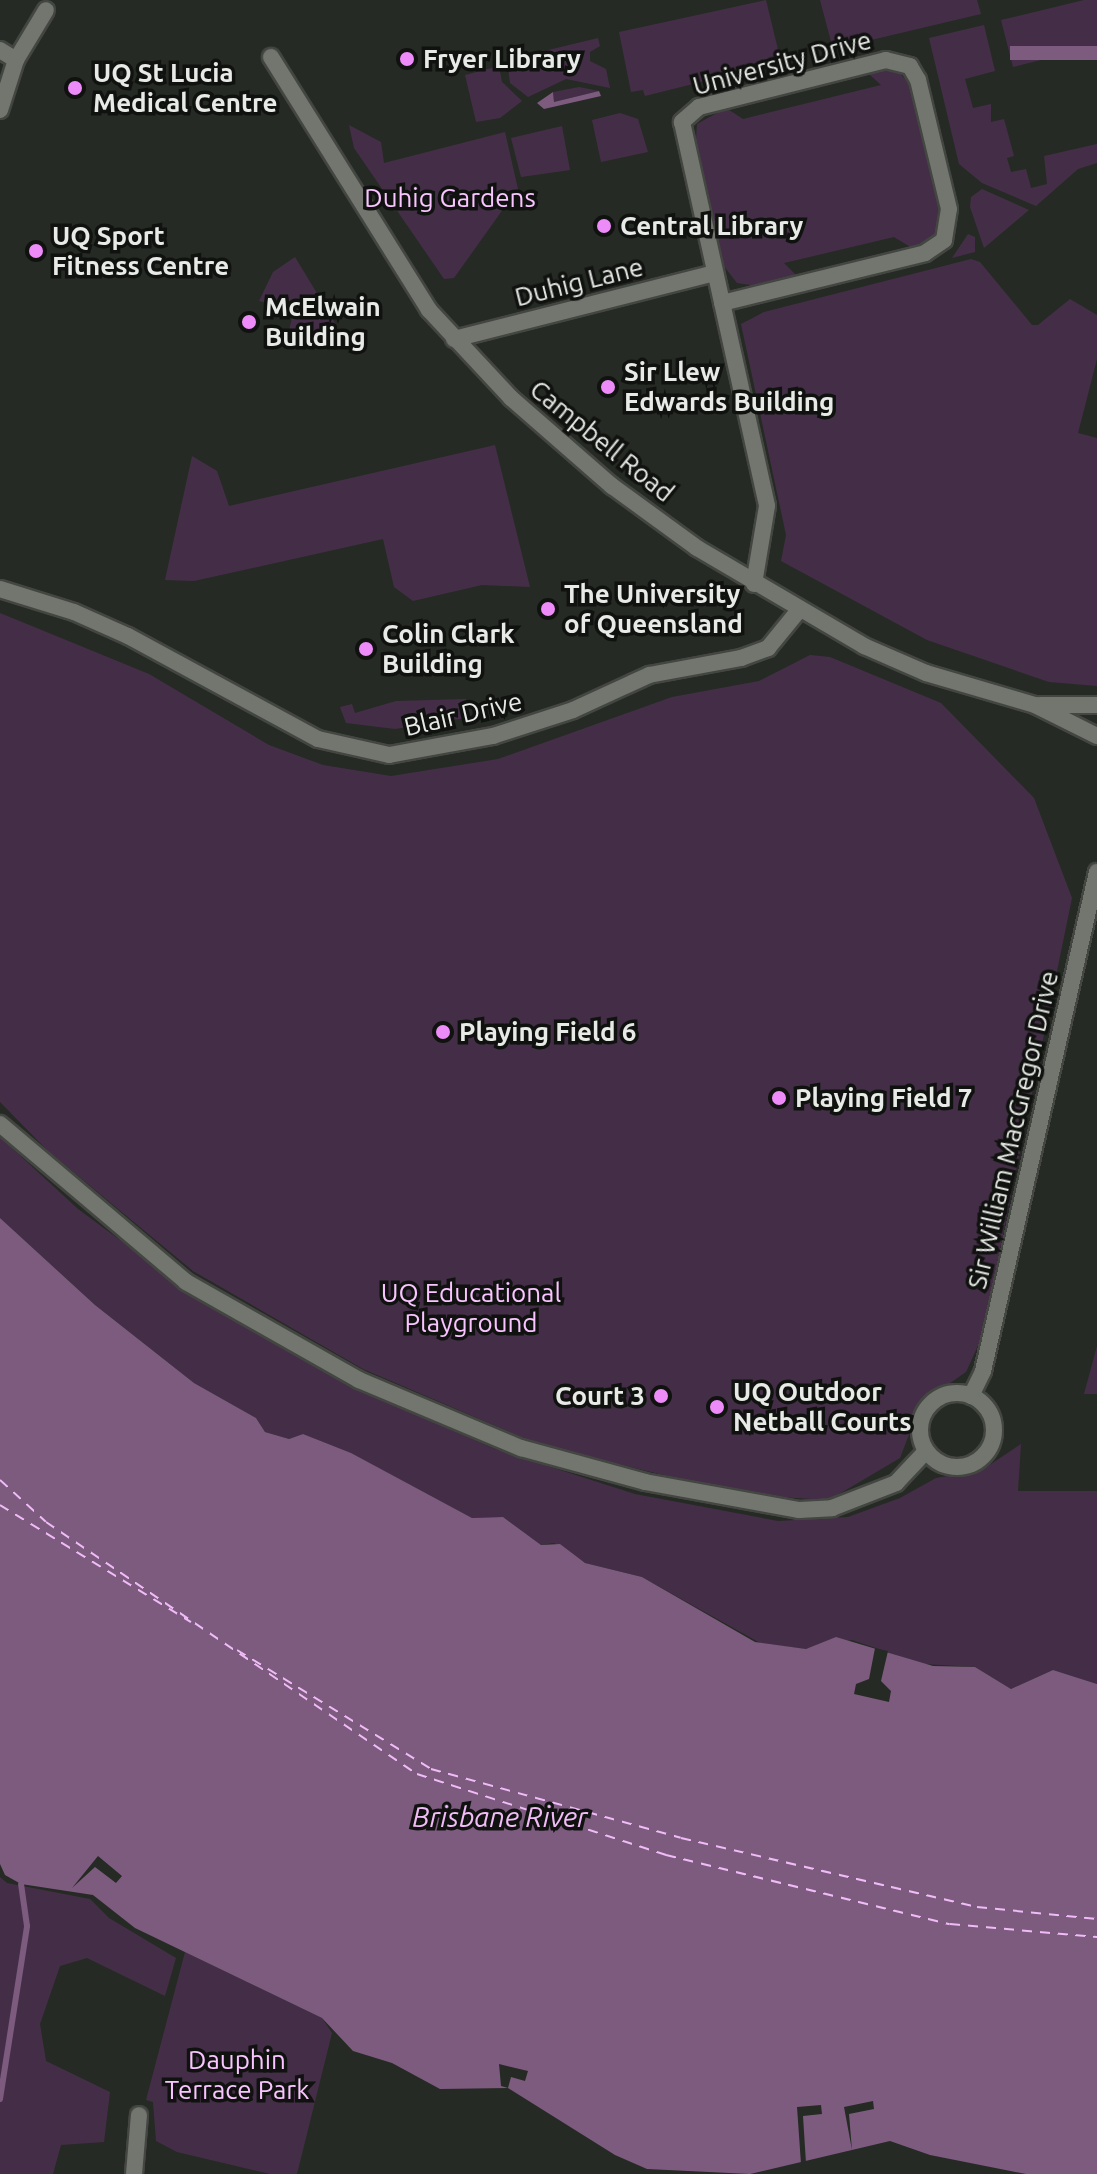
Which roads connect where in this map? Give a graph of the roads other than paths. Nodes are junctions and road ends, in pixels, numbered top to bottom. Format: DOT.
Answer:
graph roads {
  1 [pos="46,10"];
  2 [pos="0,50"];
  3 [pos="271,57"];
  4 [pos="16,60"];
  5 [pos="0,110"];
  6 [pos="715,273"];
  7 [pos="722,303"];
  8 [pos="454,339"];
  9 [pos="754,584"];
  10 [pos="0,589"];
  11 [pos="799,610"];
  12 [pos="1035,705"];
  13 [pos="1097,705"];
  14 [pos="1097,736"];
  15 [pos="1097,872"];
  16 [pos="0,1124"];
  17 [pos="971,1396"];
  18 [pos="926,1451"];
  19 [pos="139,2115"];
  20 [pos="134,2174"];
  1 -- 4 [label="street"];
  2 -- 4 [label="street"];
  3 -- 8 [label="street, Campbell Road"];
  4 -- 5 [label="street"];
  6 -- 7 [label="street, University Drive"];
  6 -- 7 [label="street, University Drive"];
  6 -- 8 [label="street, Duhig Lane"];
  7 -- 9 [label="street, University Drive"];
  8 -- 9 [label="street, Campbell Road"];
  9 -- 11 [label="street, Campbell Road"];
  10 -- 11 [label="street, Blair Drive"];
  11 -- 12 [label="street, Campbell Road"];
  12 -- 13 [label="street, Campbell Road"];
  12 -- 14 [label="street, Campbell Road"];
  15 -- 17 [label="street, Sir William MacGregor Drive"];
  16 -- 18 [label="street"];
  17 -- 18 [label="street"];
  17 -- 18 [label="street"];
  19 -- 20 [label="street"];
}
